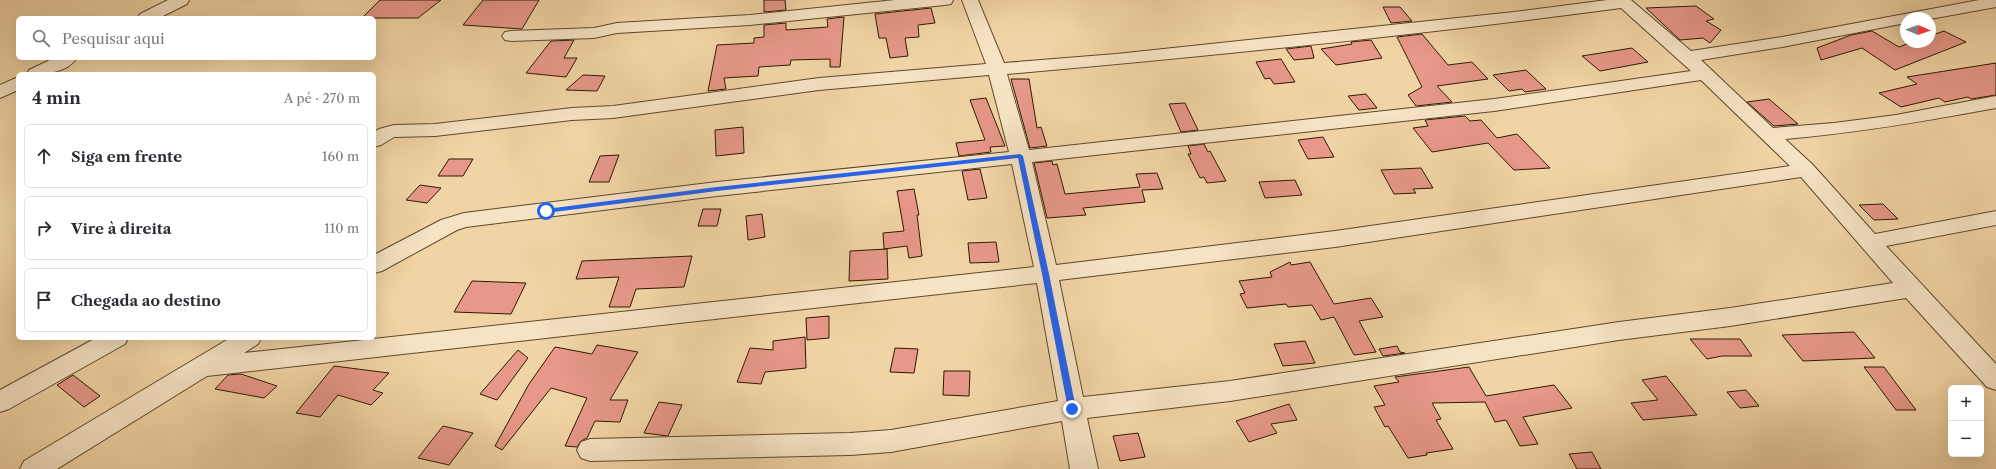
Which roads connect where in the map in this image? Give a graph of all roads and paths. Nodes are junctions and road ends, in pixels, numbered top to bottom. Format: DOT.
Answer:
graph roads {
  1 [pos="181,0"];
  2 [pos="945,0"];
  3 [pos="970,0"];
  4 [pos="1622,2"];
  5 [pos="1996,2"];
  6 [pos="1936,13"];
  7 [pos="150,16"];
  8 [pos="1900,19"];
  9 [pos="511,36"];
  10 [pos="1687,57"];
  11 [pos="64,60"];
  12 [pos="997,70"];
  13 [pos="40,72"];
  14 [pos="1705,74"];
  15 [pos="16,84"];
  16 [pos="0,92"];
  17 [pos="1996,102"];
  18 [pos="1770,134"];
  19 [pos="376,139"];
  20 [pos="1020,156"];
  21 [pos="1806,170"];
  22 [pos="1996,218"];
  23 [pos="1870,242"];
  24 [pos="376,264"];
  25 [pos="1046,274"];
  26 [pos="1911,289"];
  27 [pos="112,340"];
  28 [pos="246,340"];
  29 [pos="201,367"];
  30 [pos="1992,369"];
  31 [pos="0,402"];
  32 [pos="1072,409"];
  33 [pos="590,450"];
  34 [pos="34,469"];
  35 [pos="1084,469"];
  1 -- 7 [label="street"];
  2 -- 9 [label="street"];
  3 -- 12 [label="street"];
  4 -- 10 [label="street"];
  4 -- 12 [label="street"];
  5 -- 6 [label="street"];
  8 -- 10 [label="street"];
  10 -- 14 [label="street"];
  11 -- 13 [label="street"];
  12 -- 19 [label="street"];
  12 -- 20 [label="street"];
  14 -- 18 [label="street"];
  14 -- 20 [label="street"];
  15 -- 16 [label="street"];
  17 -- 18 [label="street"];
  18 -- 21 [label="street"];
  20 -- 24 [label="street"];
  20 -- 25 [label="street"];
  21 -- 23 [label="street"];
  21 -- 25 [label="street"];
  22 -- 23 [label="street"];
  23 -- 26 [label="street"];
  25 -- 29 [label="street"];
  25 -- 32 [label="street"];
  26 -- 30 [label="street"];
  26 -- 32 [label="street"];
  27 -- 31 [label="street"];
  28 -- 29 [label="street"];
  29 -- 34 [label="street"];
  32 -- 33 [label="street"];
  32 -- 35 [label="street"];
}
